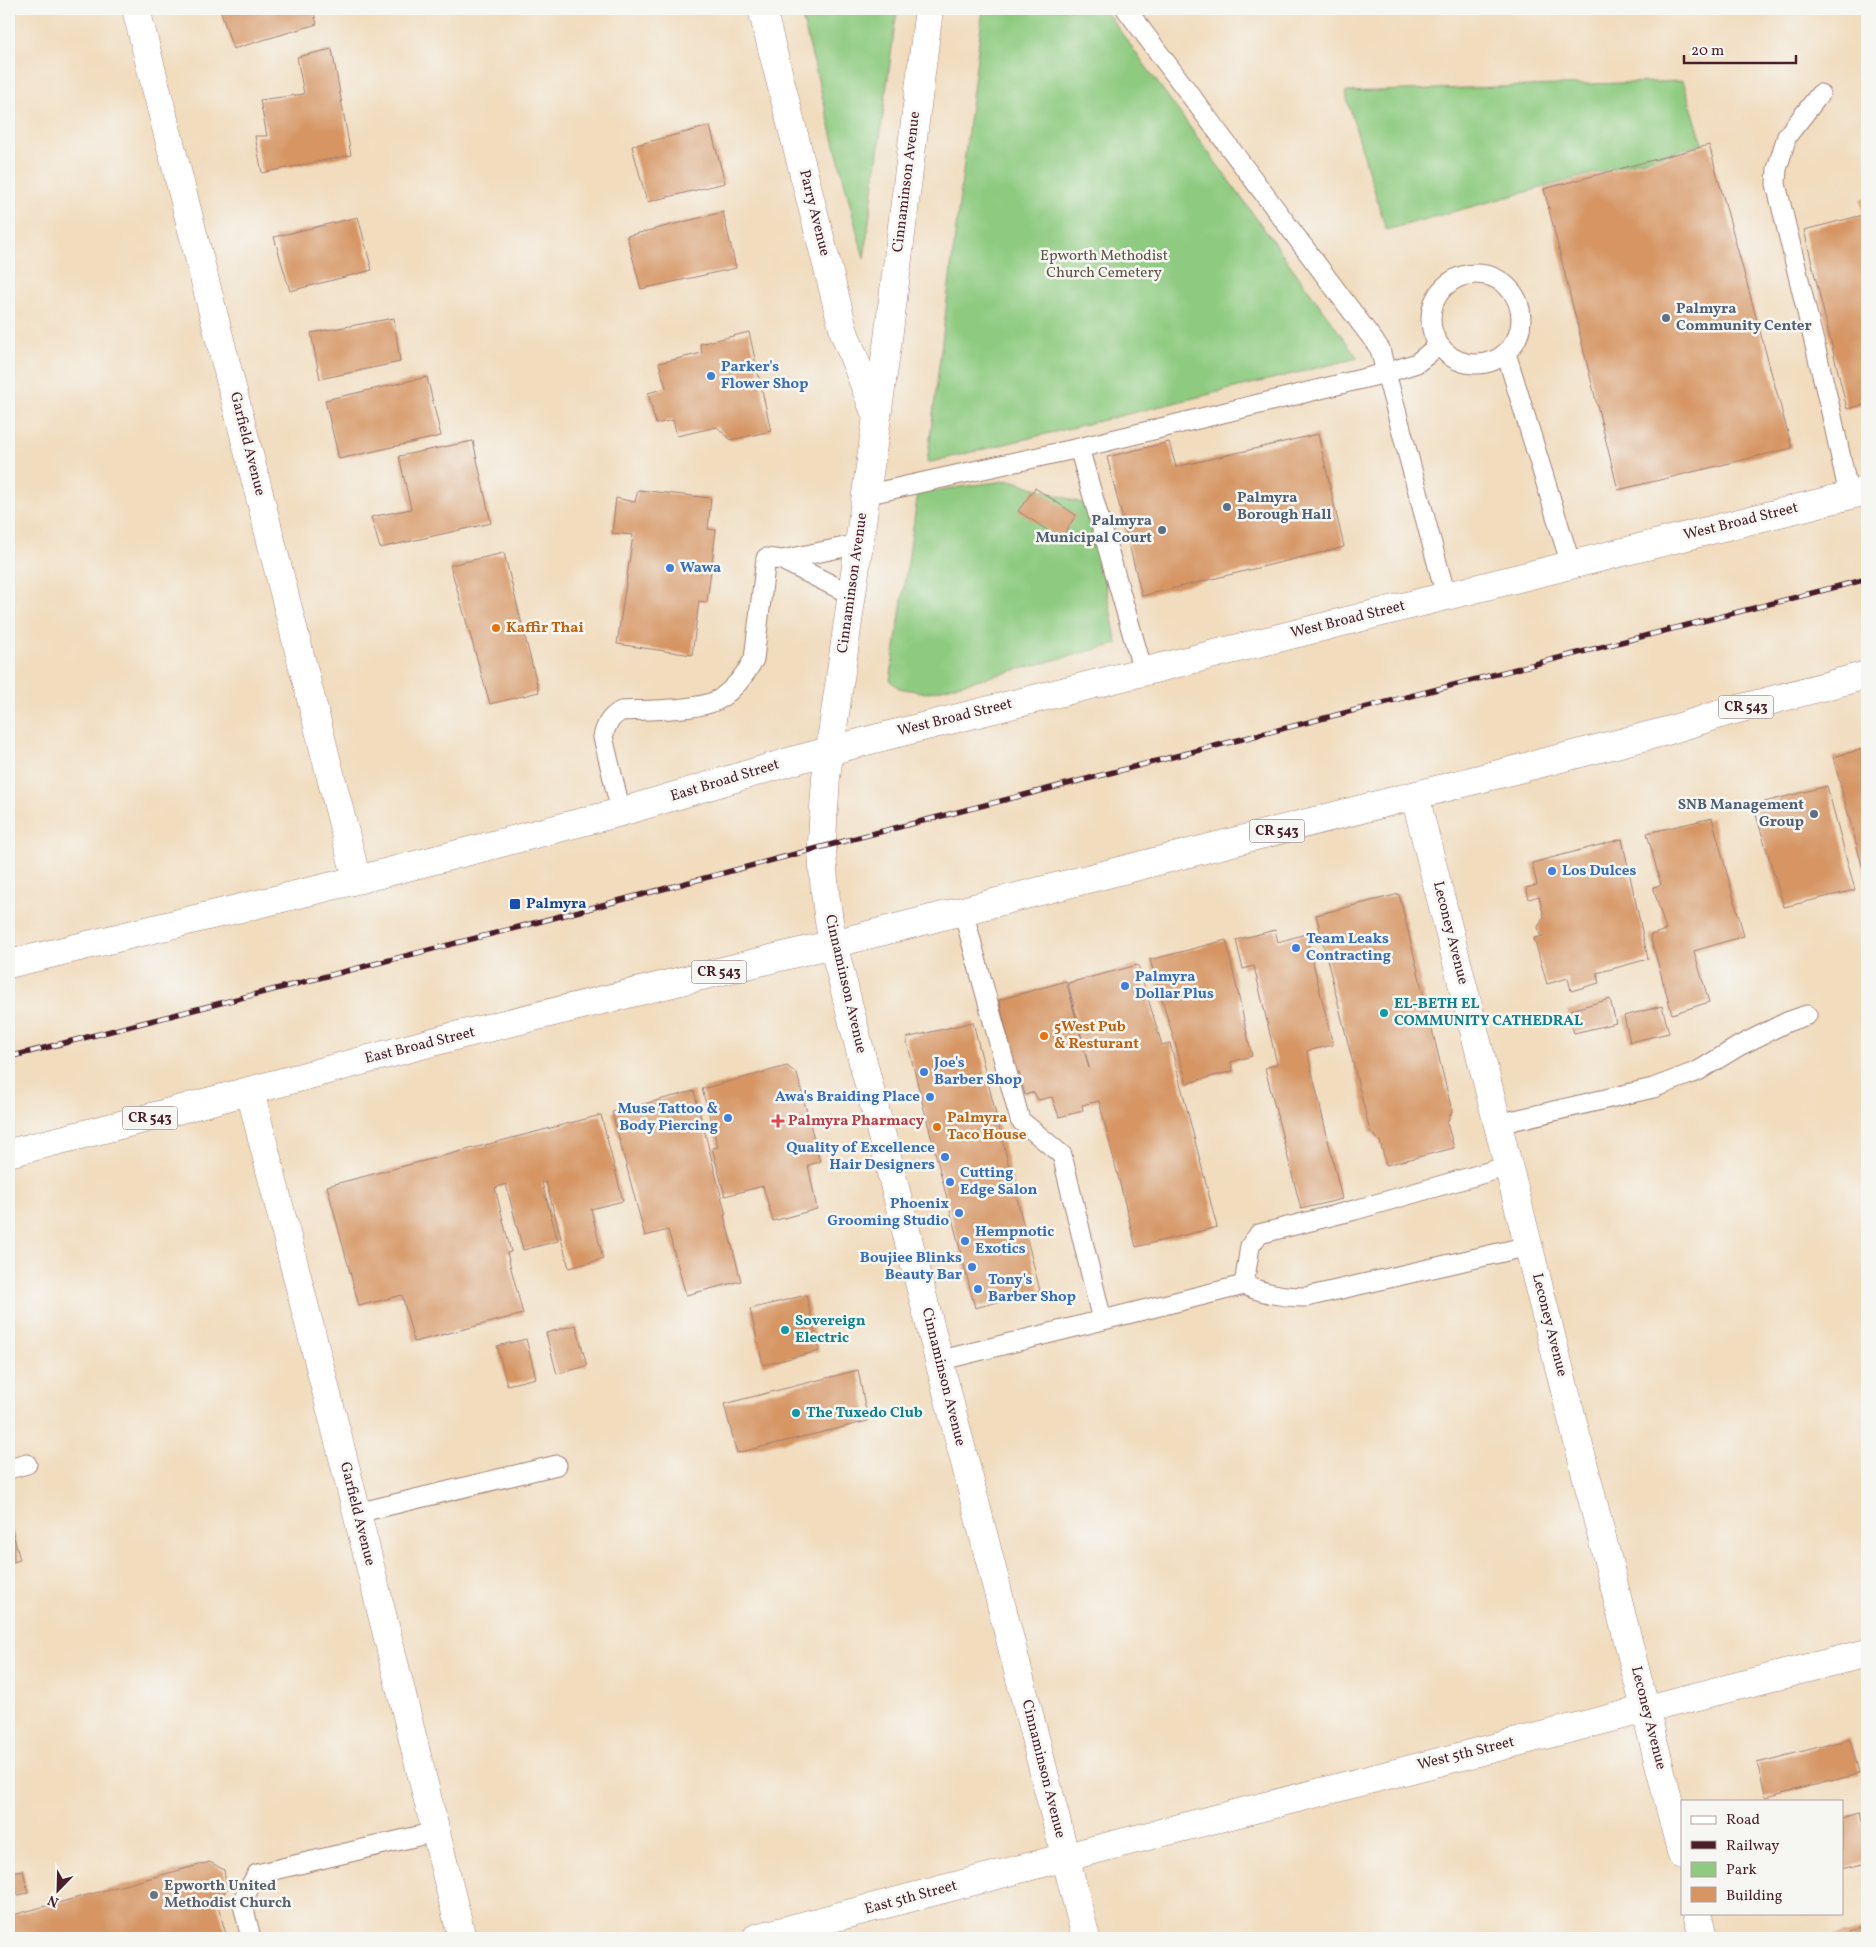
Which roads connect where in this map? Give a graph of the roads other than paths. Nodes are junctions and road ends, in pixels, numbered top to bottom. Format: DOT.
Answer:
graph roads {
  1 [pos="136,9"];
  2 [pos="762,9"];
  3 [pos="929,9"];
  4 [pos="1126,9"];
  5 [pos="1820,94"];
  6 [pos="1439,345"];
  7 [pos="1506,354"];
  8 [pos="1386,373"];
  9 [pos="876,415"];
  10 [pos="1079,448"];
  11 [pos="1858,493"];
  12 [pos="865,495"];
  13 [pos="859,544"];
  14 [pos="782,560"];
  15 [pos="1571,565"];
  16 [pos="852,595"];
  17 [pos="1446,596"];
  18 [pos="1143,671"];
  19 [pos="1867,675"];
  20 [pos="829,750"];
  21 [pos="1415,796"];
  22 [pos="622,812"];
  23 [pos="357,880"];
  24 [pos="963,911"];
  25 [pos="833,944"];
  26 [pos="9,964"];
  27 [pos="1807,1015"];
  28 [pos="250,1090"];
  29 [pos="1498,1124"];
  30 [pos="9,1153"];
  31 [pos="1508,1166"];
  32 [pos="1529,1246"];
  33 [pos="1244,1285"];
  34 [pos="1102,1320"];
  35 [pos="938,1361"];
  36 [pos="27,1464"];
  37 [pos="557,1465"];
  38 [pos="9,1469"];
  39 [pos="357,1513"];
  40 [pos="1867,1653"];
  41 [pos="1645,1708"];
  42 [pos="435,1832"];
  43 [pos="1681,1851"];
  44 [pos="1066,1857"];
  45 [pos="1697,1914"];
  46 [pos="252,1938"];
  47 [pos="462,1938"];
  48 [pos="756,1938"];
  49 [pos="1086,1938"];
  50 [pos="1703,1938"];
  1 -- 23 [label="street, Garfield Avenue"];
  2 -- 9 [label="street, Parry Avenue"];
  3 -- 9 [label="street, Cinnaminson Avenue"];
  4 -- 8 [label="lane"];
  5 -- 11 [label="lane"];
  6 -- 7 [label="lane"];
  6 -- 7 [label="lane"];
  6 -- 8 [label="lane"];
  7 -- 15 [label="lane"];
  8 -- 10 [label="lane"];
  8 -- 17 [label="lane"];
  9 -- 12 [label="street, Cinnaminson Avenue"];
  10 -- 12 [label="lane"];
  10 -- 18 [label="lane"];
  11 -- 15 [label="street, West Broad Street"];
  12 -- 13 [label="street, Cinnaminson Avenue"];
  13 -- 14 [label="lane"];
  13 -- 16 [label="street, Cinnaminson Avenue"];
  14 -- 16 [label="lane"];
  14 -- 22 [label="lane"];
  15 -- 17 [label="street, West Broad Street"];
  16 -- 20 [label="street, Cinnaminson Avenue"];
  17 -- 18 [label="street, West Broad Street"];
  18 -- 20 [label="street, West Broad Street"];
  19 -- 21 [label="street, CR 543"];
  20 -- 22 [label="street, East Broad Street"];
  20 -- 25 [label="street, Cinnaminson Avenue"];
  21 -- 24 [label="street, CR 543"];
  21 -- 29 [label="street, Leconey Avenue"];
  22 -- 23 [label="street, East Broad Street"];
  23 -- 26 [label="street, East Broad Street"];
  24 -- 25 [label="street, CR 543"];
  24 -- 34 [label="lane"];
  25 -- 28 [label="street, East Broad Street / CR 543"];
  25 -- 35 [label="street, Cinnaminson Avenue"];
  27 -- 29 [label="lane"];
  28 -- 30 [label="street, East Broad Street / CR 543"];
  28 -- 39 [label="street, Garfield Avenue"];
  29 -- 31 [label="street, Leconey Avenue"];
  31 -- 32 [label="street, Leconey Avenue"];
  31 -- 33 [label="lane"];
  32 -- 33 [label="lane"];
  32 -- 41 [label="street, Leconey Avenue"];
  33 -- 34 [label="lane"];
  34 -- 35 [label="lane"];
  35 -- 44 [label="street, Cinnaminson Avenue"];
  36 -- 38 [label="lane"];
  37 -- 39 [label="lane"];
  39 -- 42 [label="street, Garfield Avenue"];
  40 -- 41 [label="street, West 5th Street"];
  41 -- 43 [label="street, Leconey Avenue"];
  41 -- 44 [label="street, West 5th Street"];
  42 -- 46 [label="lane"];
  42 -- 47 [label="street, Garfield Avenue"];
  44 -- 48 [label="street, East 5th Street"];
  44 -- 49 [label="street, Cinnaminson Avenue"];
  45 -- 50 [label="street"];
}
